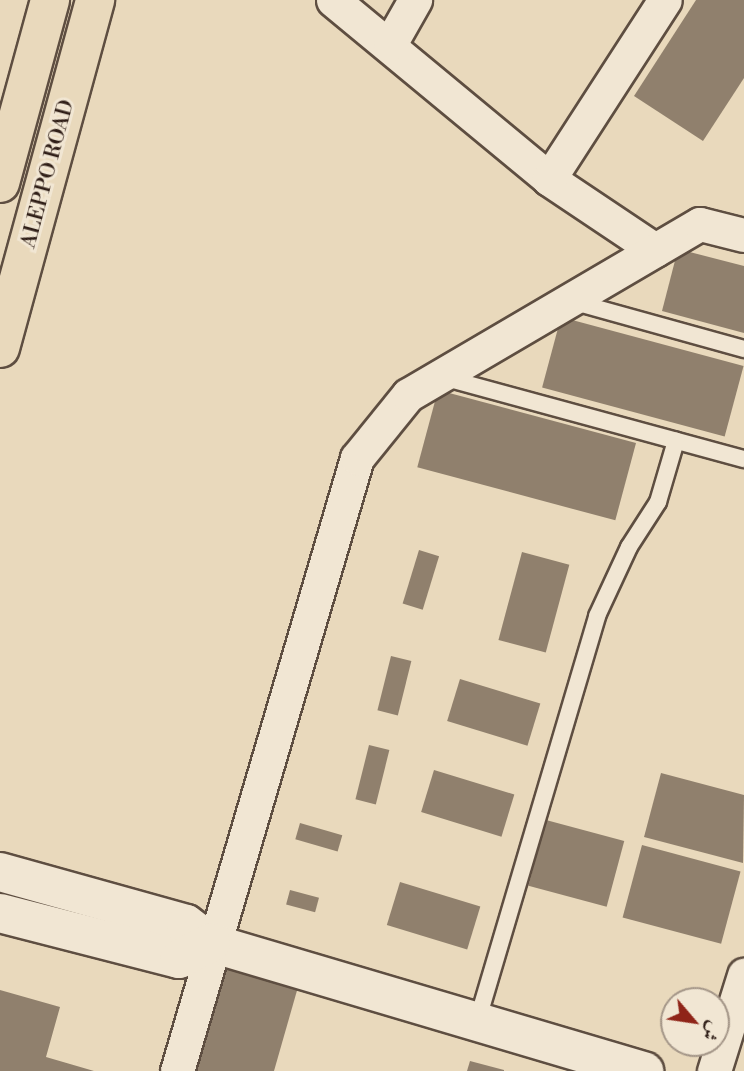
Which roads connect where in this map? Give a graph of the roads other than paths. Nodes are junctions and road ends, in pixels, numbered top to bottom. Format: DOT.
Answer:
graph roads {
  1 [pos="50,0"];
  2 [pos="95,0"];
  3 [pos="333,0"];
  4 [pos="415,0"];
  5 [pos="665,0"];
  6 [pos="390,44"];
  7 [pos="549,179"];
  8 [pos="0,183"];
  9 [pos="744,235"];
  10 [pos="655,250"];
  11 [pos="570,300"];
  12 [pos="0,348"];
  13 [pos="744,349"];
  14 [pos="440,376"];
  15 [pos="676,441"];
  16 [pos="744,459"];
  17 [pos="0,872"];
  18 [pos="0,912"];
  19 [pos="211,943"];
  20 [pos="744,975"];
  21 [pos="477,1022"];
  22 [pos="177,1071"];
  23 [pos="644,1071"];
  24 [pos="713,1071"];
  1 -- 8 [label="main road, ALEPPO ROAD"];
  2 -- 12 [label="main road, ALEPPO ROAD"];
  3 -- 6 [label="street"];
  4 -- 6 [label="street"];
  5 -- 7 [label="street"];
  6 -- 7 [label="street"];
  7 -- 10 [label="street"];
  9 -- 10 [label="street"];
  10 -- 11 [label="street"];
  11 -- 13 [label="lane"];
  11 -- 14 [label="street"];
  14 -- 15 [label="lane"];
  14 -- 19 [label="street"];
  15 -- 16 [label="lane"];
  15 -- 21 [label="lane"];
  17 -- 19 [label="street"];
  18 -- 19 [label="street"];
  19 -- 21 [label="street"];
  19 -- 22 [label="street"];
  20 -- 24 [label="street"];
  21 -- 23 [label="street"];
}
